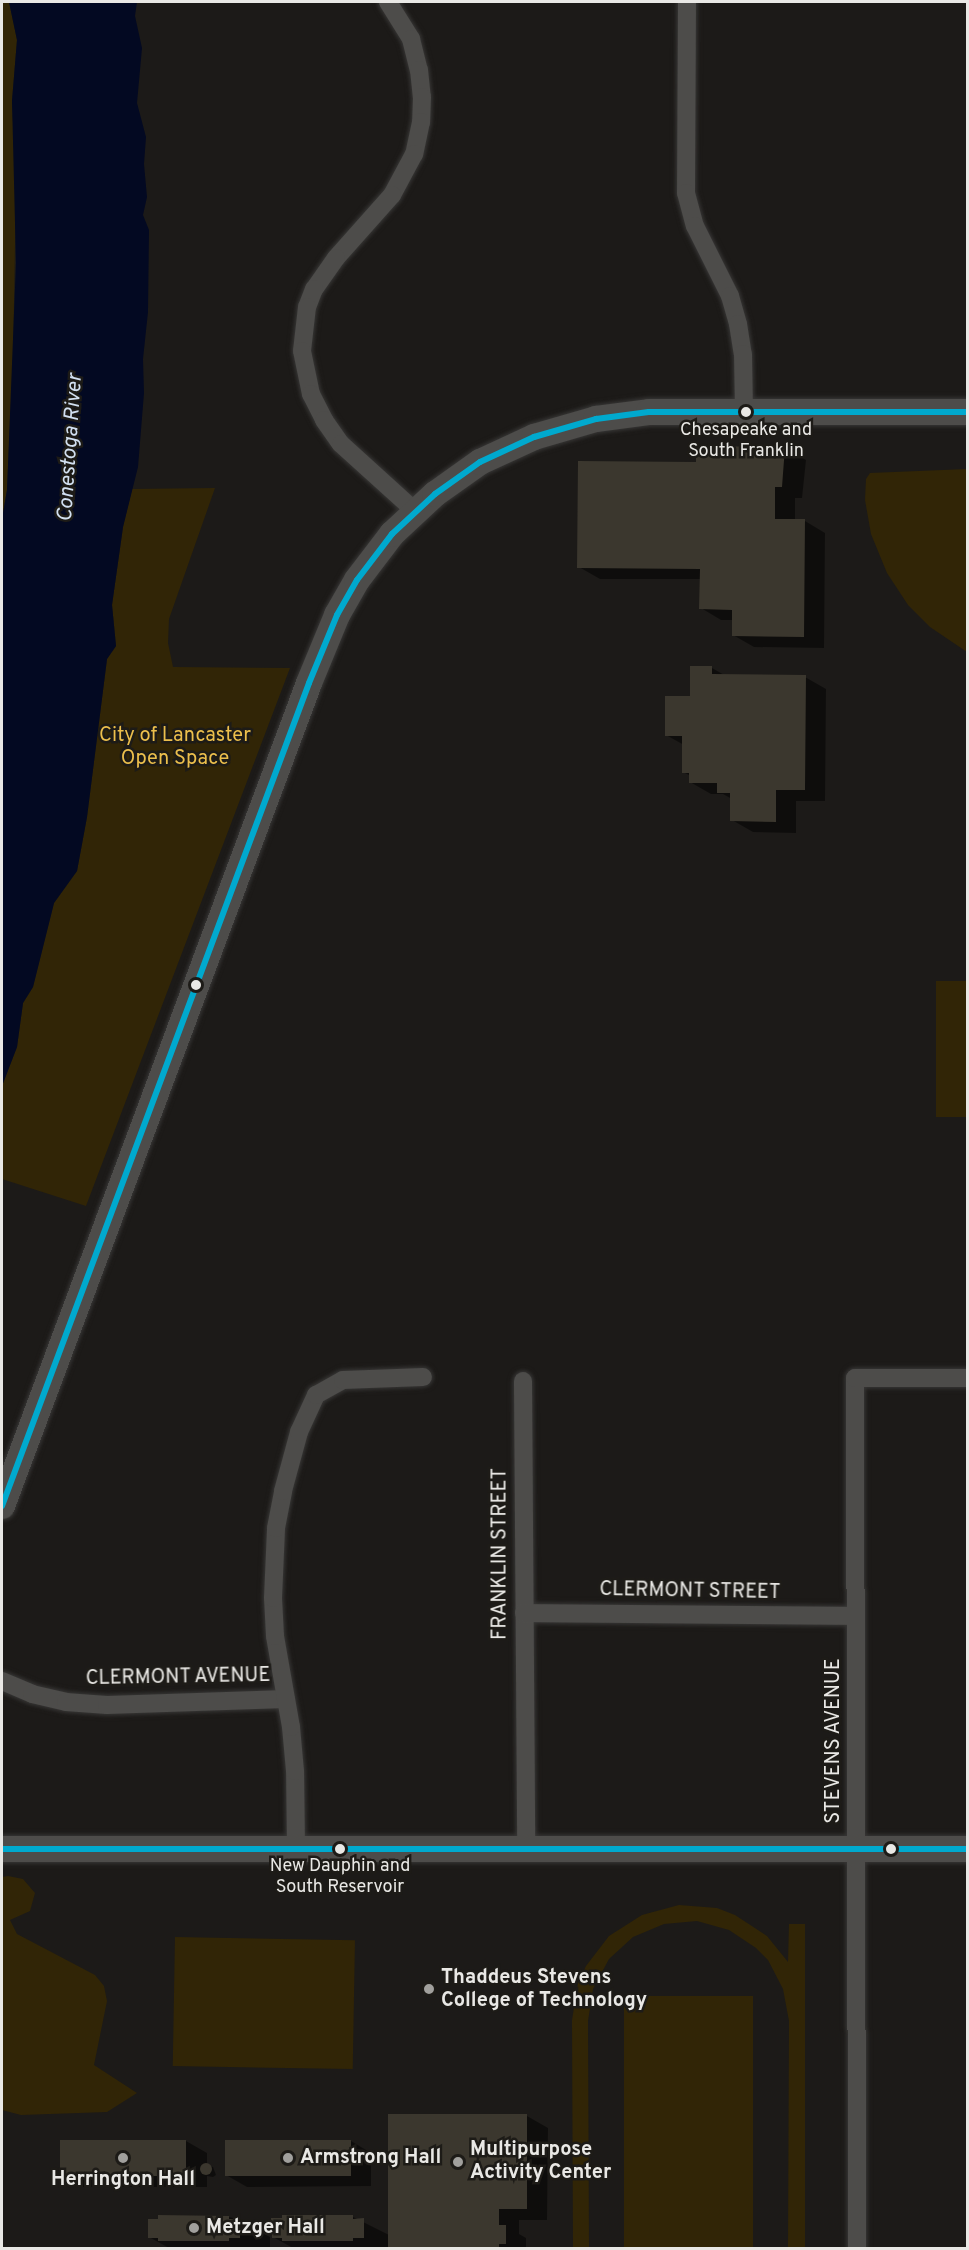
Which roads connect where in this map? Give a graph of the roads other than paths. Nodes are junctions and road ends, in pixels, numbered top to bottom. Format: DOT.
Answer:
graph roads {
  1 [pos="388,2"];
  2 [pos="687,2"];
  3 [pos="744,411"];
  4 [pos="968,412"];
  5 [pos="415,512"];
  6 [pos="423,1377"];
  7 [pos="968,1378"];
  8 [pos="523,1381"];
  9 [pos="2,1506"];
  10 [pos="524,1613"];
  11 [pos="856,1616"];
  12 [pos="2,1681"];
  13 [pos="286,1699"];
  14 [pos="296,1848"];
  15 [pos="2,1849"];
  16 [pos="856,1849"];
  17 [pos="968,1849"];
  18 [pos="526,1850"];
  19 [pos="857,2248"];
  1 -- 5 [label="street"];
  2 -- 3 [label="street"];
  3 -- 4 [label="main road"];
  3 -- 5 [label="main road"];
  5 -- 9 [label="main road"];
  6 -- 13 [label="street"];
  7 -- 11 [label="street, STEVENS AVENUE"];
  8 -- 10 [label="street, FRANKLIN STREET"];
  10 -- 11 [label="street, CLERMONT STREET"];
  10 -- 18 [label="street, FRANKLIN STREET"];
  11 -- 16 [label="street, STEVENS AVENUE"];
  12 -- 13 [label="street, CLERMONT AVENUE"];
  13 -- 14 [label="street"];
  14 -- 15 [label="main road"];
  14 -- 18 [label="main road"];
  16 -- 17 [label="main road"];
  16 -- 18 [label="main road"];
  16 -- 19 [label="street, STEVENS AVENUE"];
}
